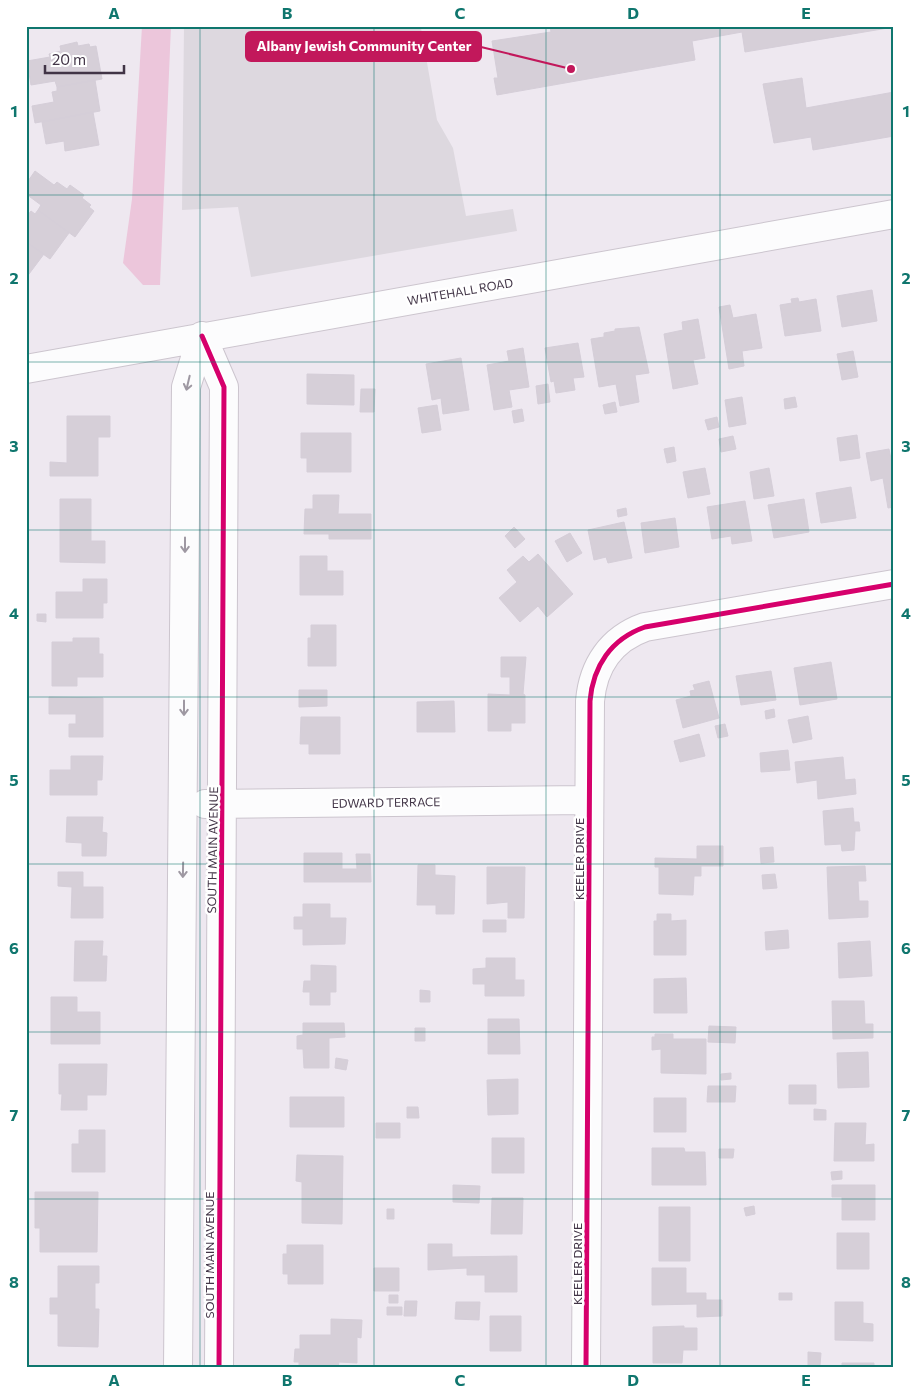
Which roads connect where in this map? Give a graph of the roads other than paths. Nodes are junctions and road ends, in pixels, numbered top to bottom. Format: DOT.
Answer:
graph roads {
  1 [pos="894,214"];
  2 [pos="202,336"];
  3 [pos="26,370"];
  4 [pos="893,589"];
  5 [pos="589,800"];
  6 [pos="184,804"];
  7 [pos="223,804"];
  8 [pos="179,1196"];
  9 [pos="219,1196"];
  10 [pos="178,1368"];
  11 [pos="219,1368"];
  12 [pos="586,1368"];
  1 -- 2 [label="street, WHITEHALL ROAD"];
  2 -- 3 [label="street, WHITEHALL ROAD"];
  2 -- 6 [label="street, one-way"];
  2 -- 7 [label="street, SOUTH MAIN AVENUE"];
  4 -- 5 [label="street, KEELER DRIVE"];
  5 -- 7 [label="street, EDWARD TERRACE"];
  5 -- 12 [label="street, KEELER DRIVE"];
  6 -- 7 [label="street, EDWARD TERRACE"];
  6 -- 8 [label="street, one-way"];
  7 -- 9 [label="street, SOUTH MAIN AVENUE"];
  8 -- 9 [label="street"];
  8 -- 10 [label="street"];
  9 -- 11 [label="street, SOUTH MAIN AVENUE"];
}
